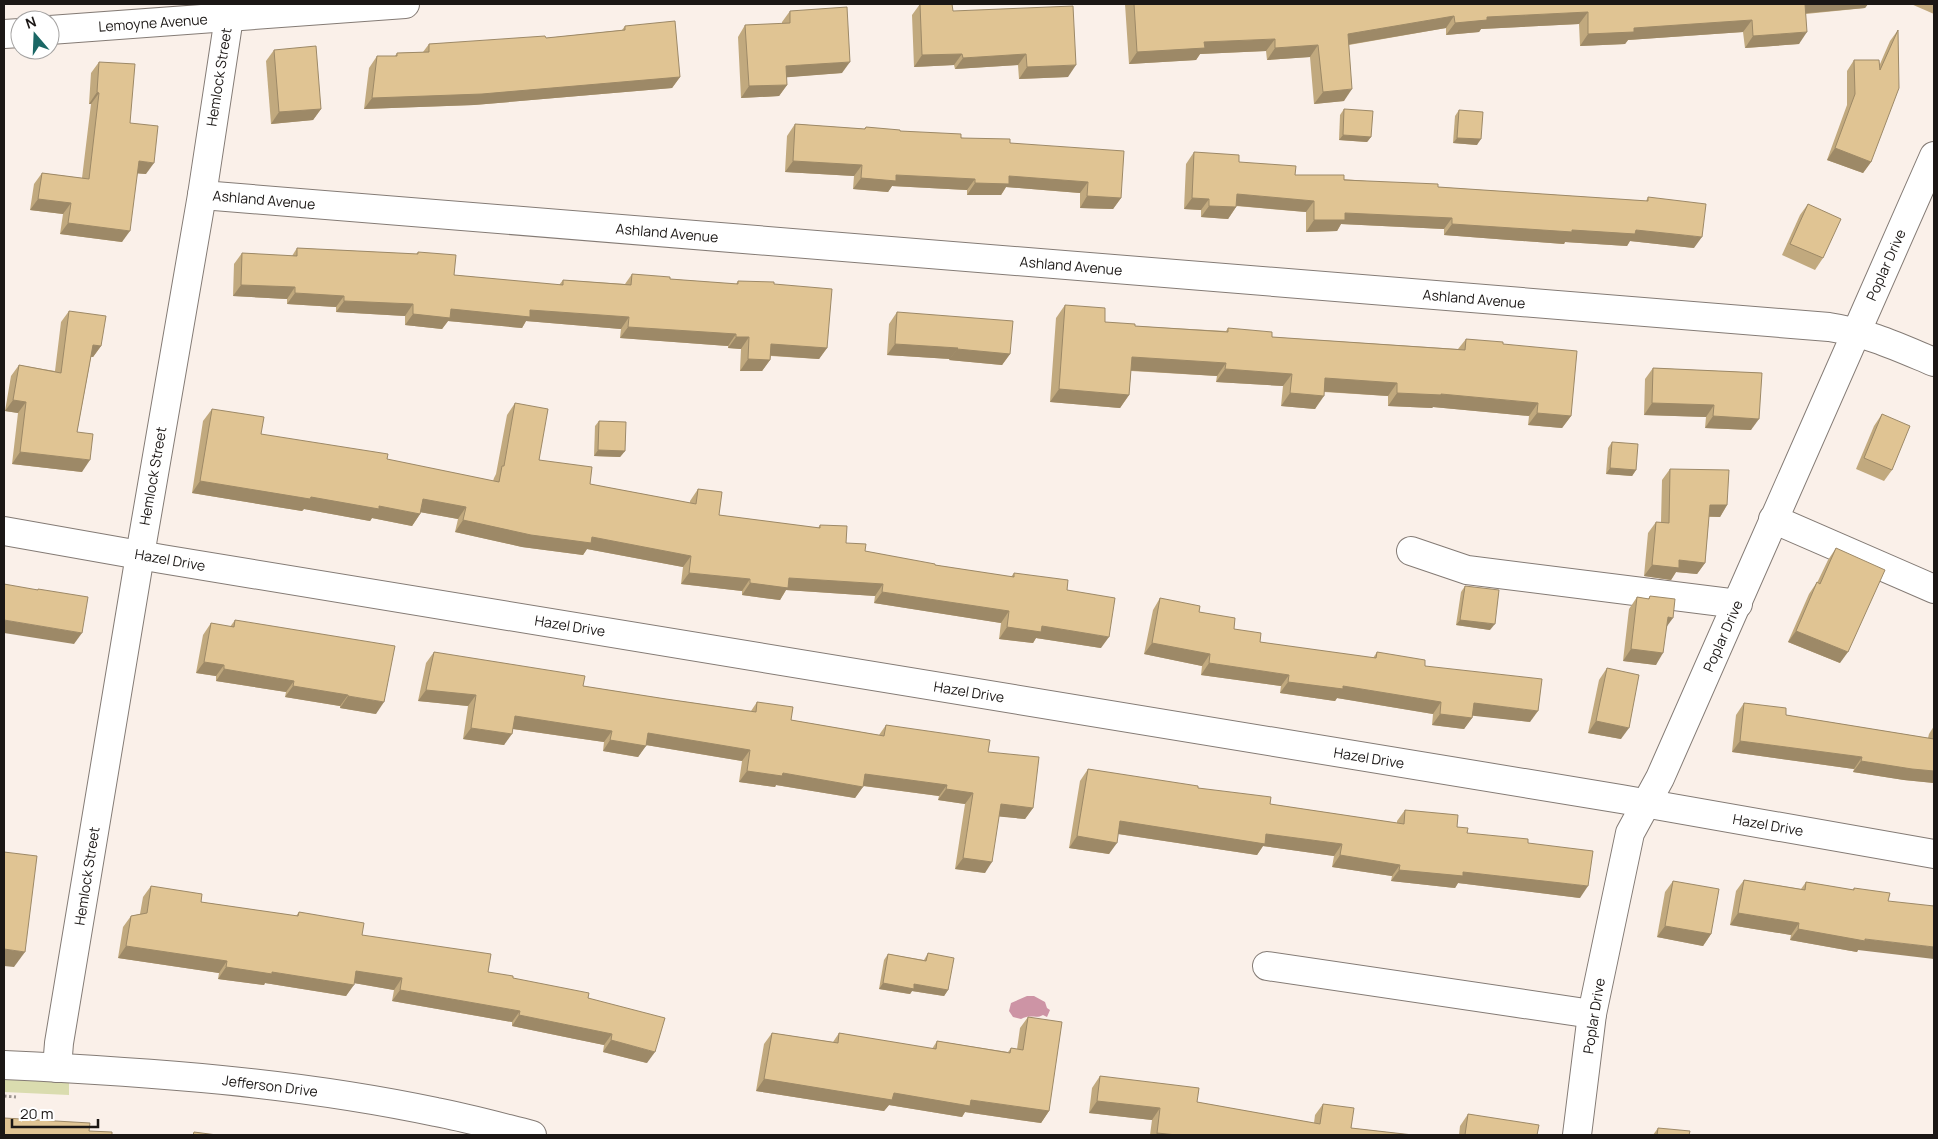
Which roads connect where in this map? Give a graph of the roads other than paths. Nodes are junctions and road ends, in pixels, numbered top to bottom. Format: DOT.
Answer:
graph roads {
  1 [pos="405,4"];
  2 [pos="230,10"];
  3 [pos="60,29"];
  4 [pos="1934,156"];
  5 [pos="202,195"];
  6 [pos="1856,331"];
  7 [pos="1934,362"];
  8 [pos="1773,519"];
  9 [pos="4,531"];
  10 [pos="1411,551"];
  11 [pos="140,555"];
  12 [pos="1934,589"];
  13 [pos="1738,604"];
  14 [pos="1645,804"];
  15 [pos="1934,854"];
  16 [pos="1267,966"];
  17 [pos="1592,1014"];
  18 [pos="4,1066"];
  19 [pos="57,1068"];
  20 [pos="532,1135"];
  21 [pos="1577,1135"];
  1 -- 2 [label="street, Lemoyne Avenue"];
  2 -- 3 [label="street, Lemoyne Avenue"];
  2 -- 5 [label="street, Hemlock Street"];
  4 -- 6 [label="street, Poplar Drive"];
  5 -- 6 [label="street, Ashland Avenue"];
  5 -- 11 [label="street, Hemlock Street"];
  6 -- 7 [label="street, Ashland Avenue"];
  6 -- 8 [label="street, Poplar Drive"];
  8 -- 12 [label="street"];
  8 -- 13 [label="street, Poplar Drive"];
  9 -- 11 [label="street, Hazel Drive"];
  10 -- 13 [label="street"];
  11 -- 14 [label="street, Hazel Drive"];
  11 -- 19 [label="street, Hemlock Street"];
  13 -- 14 [label="street, Poplar Drive"];
  14 -- 15 [label="street, Hazel Drive"];
  14 -- 17 [label="street, Poplar Drive"];
  16 -- 17 [label="street"];
  17 -- 21 [label="street, Poplar Drive"];
  18 -- 19 [label="street, Jefferson Drive"];
  19 -- 20 [label="street, Jefferson Drive"];
}
